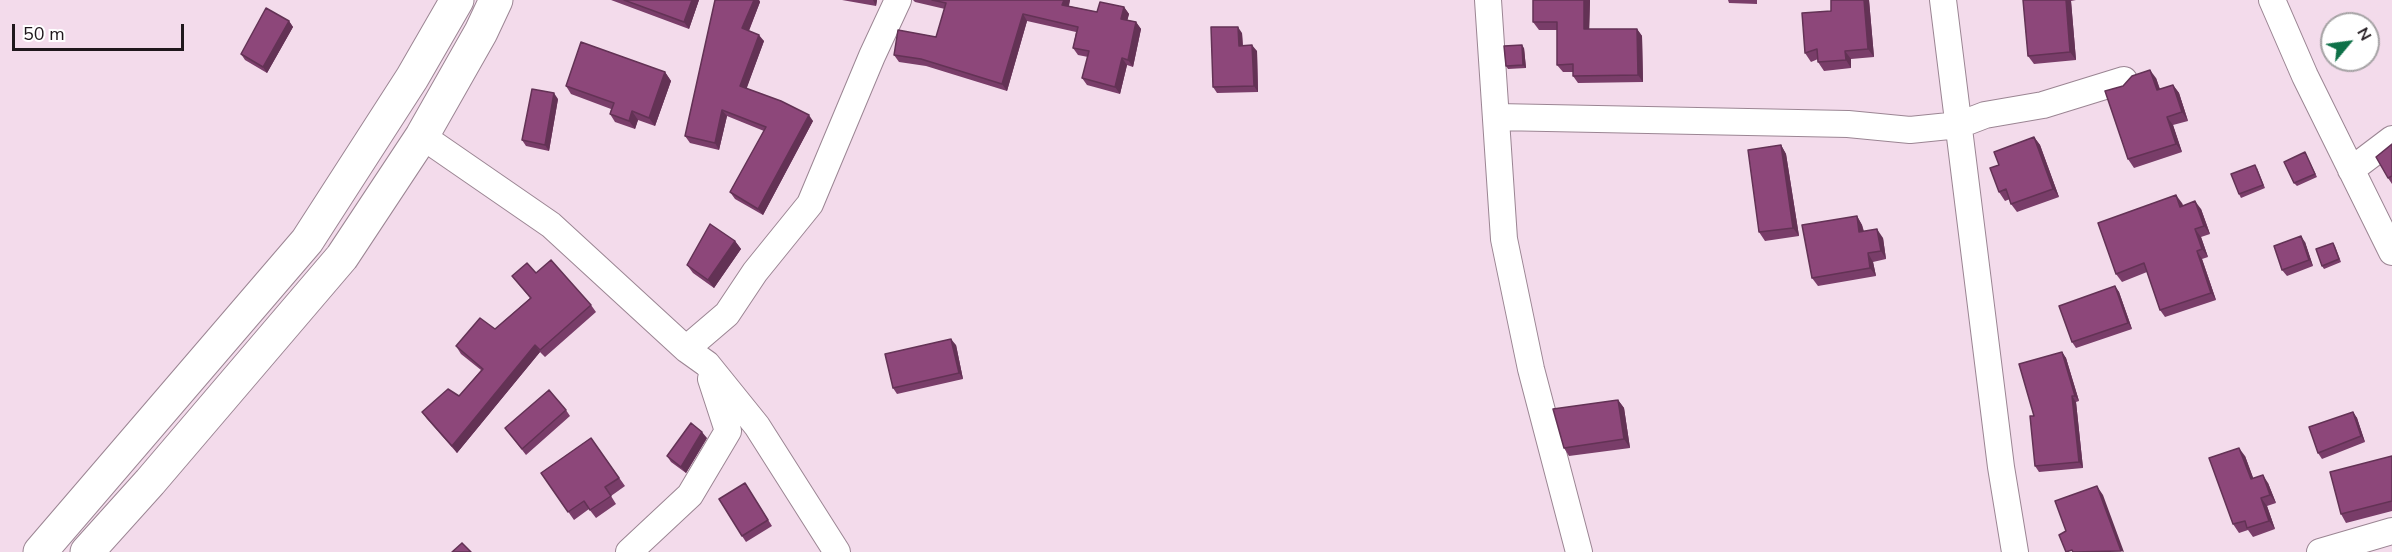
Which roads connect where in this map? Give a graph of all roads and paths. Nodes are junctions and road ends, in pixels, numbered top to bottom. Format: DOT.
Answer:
graph roads {
  1 [pos="457,0"];
  2 [pos="496,0"];
  3 [pos="898,0"];
  4 [pos="1488,0"];
  5 [pos="1943,0"];
  6 [pos="2272,0"];
  7 [pos="2124,80"];
  8 [pos="1497,117"];
  9 [pos="1959,125"];
  10 [pos="422,136"];
  11 [pos="2392,139"];
  12 [pos="2351,170"];
  13 [pos="2392,252"];
  14 [pos="686,349"];
  15 [pos="707,364"];
  16 [pos="2392,531"];
  17 [pos="40,552"];
  18 [pos="87,552"];
  19 [pos="628,552"];
  20 [pos="837,552"];
  21 [pos="1579,552"];
  22 [pos="2015,552"];
  23 [pos="2320,552"];
  1 -- 17 [label="main road"];
  2 -- 10 [label="main road"];
  3 -- 14 [label="street"];
  4 -- 8 [label="street"];
  5 -- 9 [label="street"];
  6 -- 12 [label="street"];
  7 -- 9 [label="street"];
  8 -- 9 [label="street"];
  8 -- 21 [label="street"];
  9 -- 22 [label="street"];
  10 -- 14 [label="street"];
  10 -- 18 [label="main road"];
  11 -- 12 [label="street"];
  12 -- 13 [label="street"];
  14 -- 15 [label="street"];
  15 -- 19 [label="street"];
  15 -- 20 [label="street"];
  16 -- 23 [label="street"];
}
